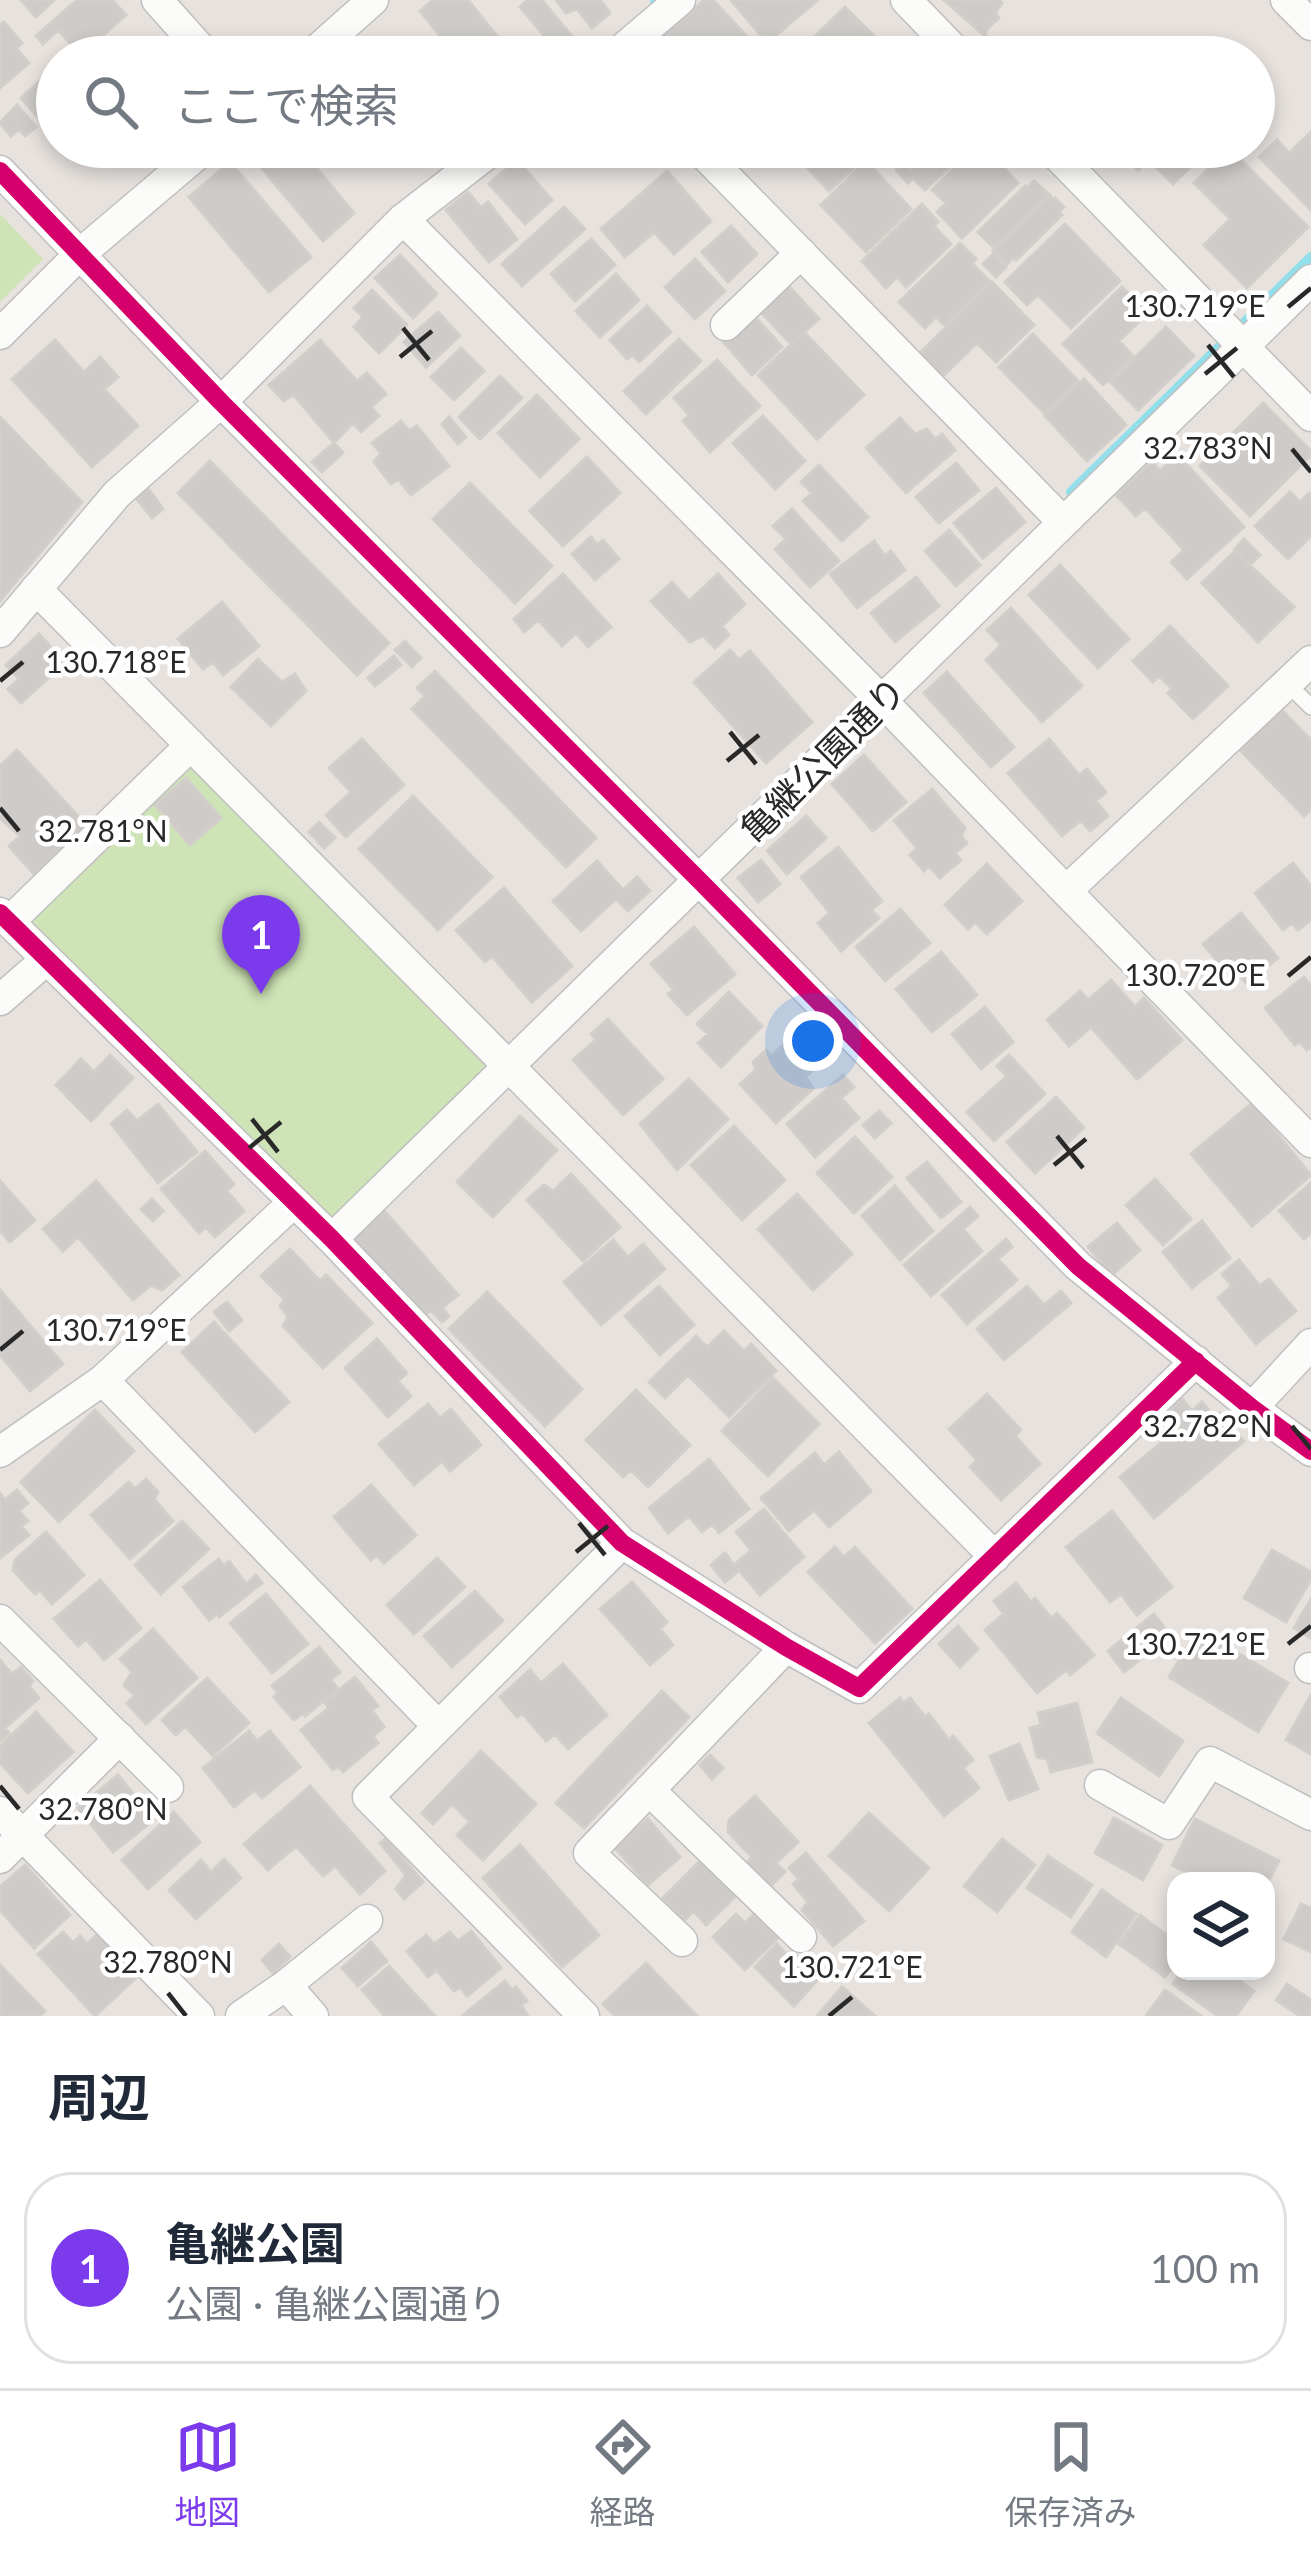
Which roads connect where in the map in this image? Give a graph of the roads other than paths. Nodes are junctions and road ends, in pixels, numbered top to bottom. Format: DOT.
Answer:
graph roads {
  1 [pos="158,0"];
  2 [pos="373,0"];
  3 [pos="680,0"];
  4 [pos="906,0"];
  5 [pos="1286,0"];
  6 [pos="1311,26"];
  7 [pos="190,36"];
  8 [pos="333,36"];
  9 [pos="638,36"];
  10 [pos="941,36"];
  11 [pos="181,168"];
  12 [pos="469,168"];
  13 [pos="718,168"];
  14 [pos="1069,168"];
  15 [pos="0,171"];
  16 [pos="403,219"];
  17 [pos="801,253"];
  18 [pos="80,254"];
  19 [pos="1311,280"];
  20 [pos="726,325"];
  21 [pos="0,334"];
  22 [pos="1244,347"];
  23 [pos="221,402"];
  24 [pos="1311,416"];
  25 [pos="1063,522"];
  26 [pos="37,589"];
  27 [pos="0,632"];
  28 [pos="1311,661"];
  29 [pos="1287,683"];
  30 [pos="883,702"];
  31 [pos="1311,707"];
  32 [pos="191,745"];
  33 [pos="700,881"];
  34 [pos="1066,891"];
  35 [pos="5,918"];
  36 [pos="47,959"];
  37 [pos="0,1000"];
  38 [pos="510,1066"];
  39 [pos="1311,1142"];
  40 [pos="294,1202"];
  41 [pos="332,1239"];
  42 [pos="1311,1344"];
  43 [pos="1196,1360"];
  44 [pos="103,1381"];
  45 [pos="1252,1408"];
  46 [pos="1311,1451"];
  47 [pos="0,1452"];
  48 [pos="622,1543"];
  49 [pos="995,1557"];
  50 [pos="0,1620"];
  51 [pos="786,1647"];
  52 [pos="438,1726"];
  53 [pos="119,1738"];
  54 [pos="1100,1785"];
  55 [pos="168,1787"];
  56 [pos="649,1790"];
  57 [pos="0,1812"];
  58 [pos="1311,1815"];
  59 [pos="23,1835"];
  60 [pos="0,1858"];
  61 [pos="367,1920"];
  62 [pos="801,1937"];
  63 [pos="682,1941"];
  64 [pos="286,1985"];
  65 [pos="199,2016"];
  66 [pos="241,2016"];
  67 [pos="313,2016"];
  68 [pos="584,2016"];
  1 -- 7 [label="street"];
  2 -- 8 [label="street"];
  3 -- 9 [label="street"];
  4 -- 10 [label="street"];
  5 -- 6 [label="street"];
  11 -- 18 [label="street"];
  12 -- 16 [label="street"];
  13 -- 17 [label="street"];
  14 -- 22 [label="street"];
  15 -- 18 [label="street"];
  16 -- 23 [label="street"];
  16 -- 30 [label="street"];
  17 -- 20 [label="street"];
  17 -- 25 [label="street"];
  18 -- 21 [label="street"];
  18 -- 23 [label="street"];
  19 -- 22 [label="street, 亀継公園通り"];
  22 -- 24 [label="street"];
  22 -- 25 [label="street, 亀継公園通り"];
  23 -- 26 [label="street"];
  23 -- 33 [label="street"];
  25 -- 30 [label="street, 亀継公園通り"];
  26 -- 27 [label="street"];
  26 -- 32 [label="street"];
  28 -- 29 [label="street"];
  29 -- 31 [label="lane"];
  29 -- 34 [label="street"];
  30 -- 33 [label="street, 亀継公園通り"];
  30 -- 34 [label="street"];
  32 -- 35 [label="street"];
  32 -- 38 [label="street"];
  33 -- 38 [label="street, 亀継公園通り"];
  33 -- 43 [label="street"];
  34 -- 39 [label="street"];
  35 -- 36 [label="street"];
  36 -- 37 [label="street"];
  36 -- 40 [label="street"];
  38 -- 41 [label="street, 亀継公園通り"];
  38 -- 49 [label="street"];
  40 -- 41 [label="street"];
  40 -- 44 [label="street"];
  41 -- 48 [label="street"];
  42 -- 45 [label="street"];
  43 -- 45 [label="street"];
  43 -- 49 [label="street"];
  44 -- 47 [label="street"];
  44 -- 52 [label="street"];
  45 -- 46 [label="street"];
  48 -- 51 [label="street"];
  48 -- 52 [label="street"];
  49 -- 51 [label="street"];
  50 -- 53 [label="street"];
  51 -- 56 [label="street"];
  52 -- 68 [label="street"];
  53 -- 55 [label="street"];
  53 -- 59 [label="street"];
  54 -- 58 [label="street"];
  56 -- 62 [label="street"];
  56 -- 63 [label="street"];
  57 -- 59 [label="street"];
  59 -- 60 [label="street"];
  59 -- 65 [label="street"];
  61 -- 64 [label="street"];
  64 -- 66 [label="street"];
  64 -- 67 [label="street"];
}
